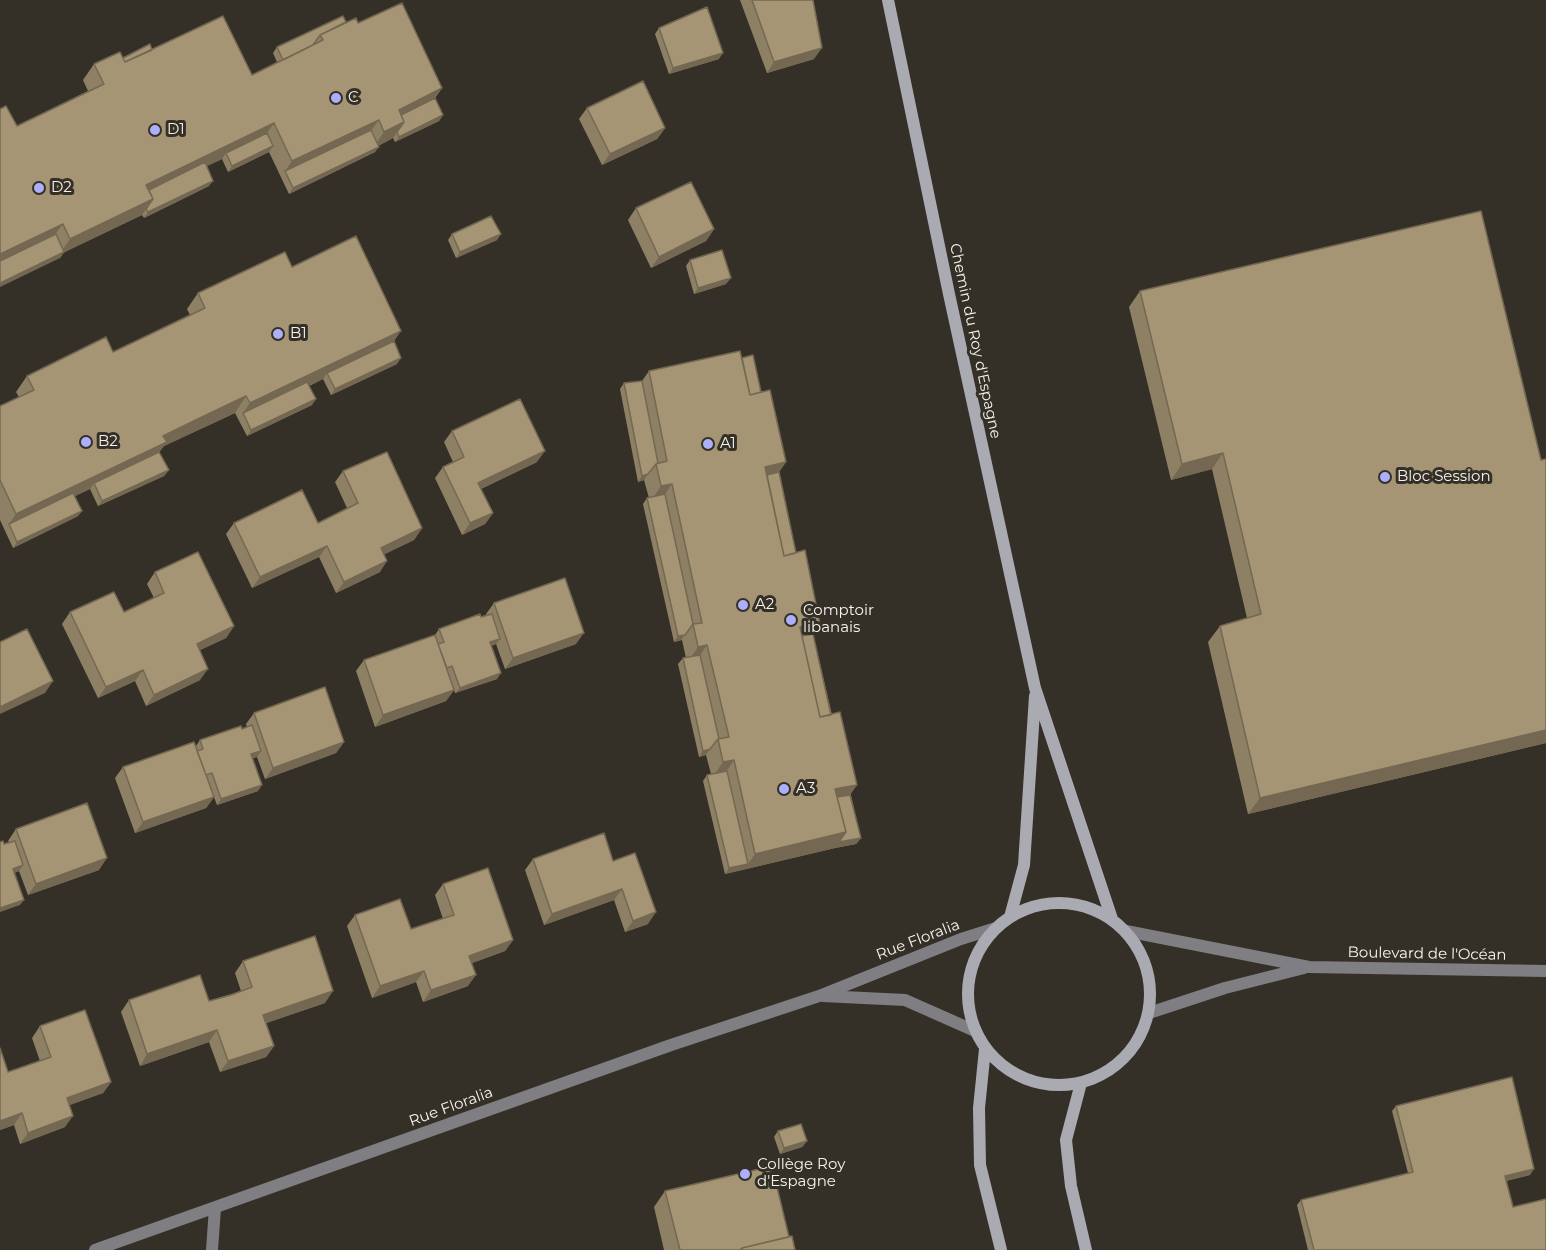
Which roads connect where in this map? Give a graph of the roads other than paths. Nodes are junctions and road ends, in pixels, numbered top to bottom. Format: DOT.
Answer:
graph roads {
  1 [pos="888,0"];
  2 [pos="1035,688"];
  3 [pos="1010,917"];
  4 [pos="1112,919"];
  5 [pos="996,928"];
  6 [pos="1126,931"];
  7 [pos="1308,967"];
  8 [pos="1546,971"];
  9 [pos="819,996"];
  10 [pos="1149,1013"];
  11 [pos="975,1031"];
  12 [pos="985,1049"];
  13 [pos="1081,1083"];
  14 [pos="215,1208"];
  15 [pos="95,1250"];
  16 [pos="212,1250"];
  17 [pos="1001,1250"];
  18 [pos="1086,1250"];
  1 -- 2 [label="street, Chemin du Roy d'Espagne"];
  2 -- 3 [label="street, Chemin du Roy d'Espagne"];
  2 -- 4 [label="street, Chemin du Roy d'Espagne"];
  3 -- 4 [label="street"];
  3 -- 5 [label="street"];
  4 -- 6 [label="street"];
  5 -- 9 [label="street, Rue Floralia"];
  5 -- 11 [label="street"];
  6 -- 7 [label="street, Boulevard de l'Océan"];
  6 -- 10 [label="street"];
  7 -- 8 [label="street, Boulevard de l'Océan"];
  7 -- 10 [label="street, Boulevard de l'Océan"];
  9 -- 11 [label="street, Rue Floralia"];
  9 -- 14 [label="street, Rue Floralia"];
  10 -- 13 [label="street"];
  11 -- 12 [label="street"];
  12 -- 13 [label="street"];
  12 -- 17 [label="street"];
  13 -- 18 [label="street"];
  14 -- 15 [label="street, Rue Floralia"];
  14 -- 16 [label="street"];
}
